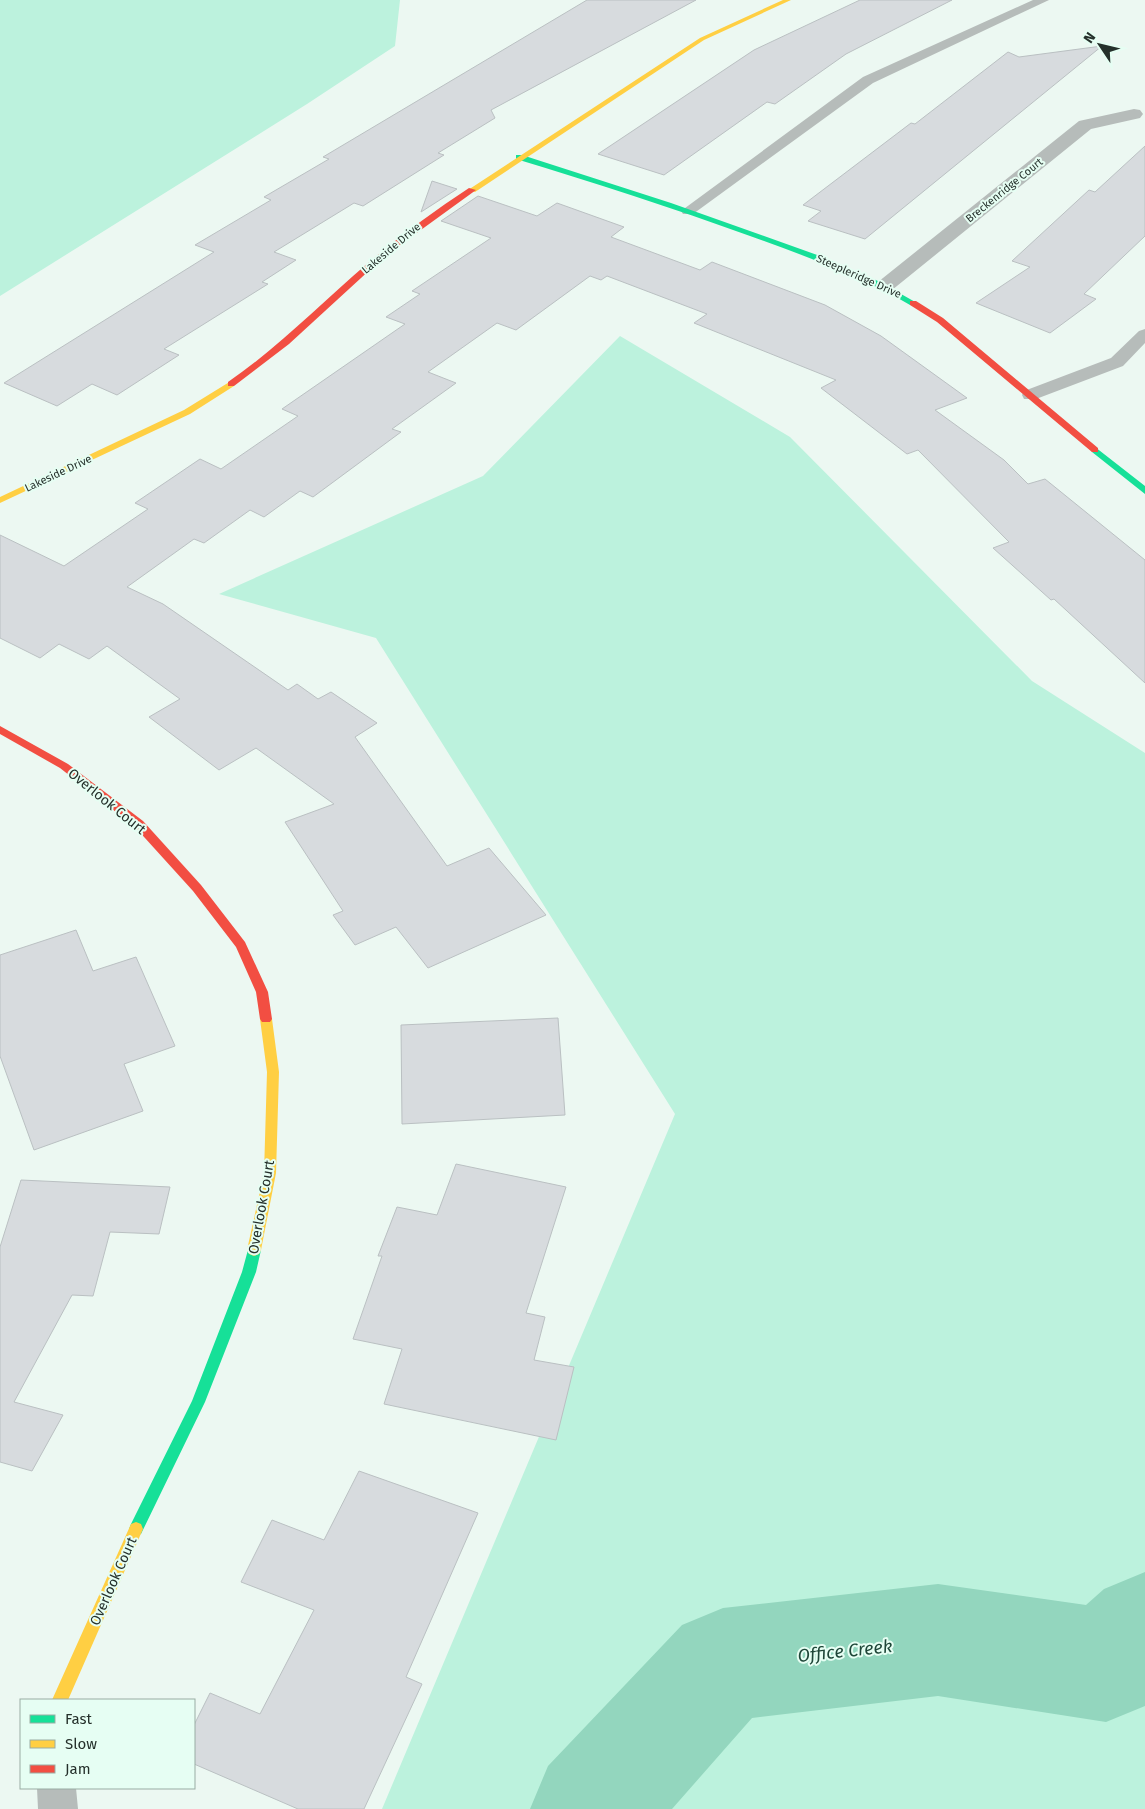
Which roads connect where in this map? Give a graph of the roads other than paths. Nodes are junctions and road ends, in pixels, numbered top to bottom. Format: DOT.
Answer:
graph roads {
  1 [pos="788,0"];
  2 [pos="1043,0"];
  3 [pos="1134,114"];
  4 [pos="519,157"];
  5 [pos="688,211"];
  6 [pos="885,286"];
  7 [pos="1145,334"];
  8 [pos="1030,395"];
  9 [pos="1145,491"];
  10 [pos="0,500"];
  11 [pos="0,729"];
  12 [pos="60,1699"];
  13 [pos="57,1789"];
  14 [pos="58,1809"];
  1 -- 4 [label="street, Lakeside Drive"];
  2 -- 5 [label="lane"];
  3 -- 6 [label="street, Breckenridge Court"];
  4 -- 5 [label="street, Steepleridge Drive"];
  4 -- 10 [label="street, Lakeside Drive"];
  5 -- 6 [label="street, Steepleridge Drive"];
  6 -- 8 [label="street, Steepleridge Drive"];
  7 -- 8 [label="lane"];
  8 -- 9 [label="street, Steepleridge Drive"];
  11 -- 12 [label="street, Overlook Court"];
  13 -- 14 [label="street"];
}
